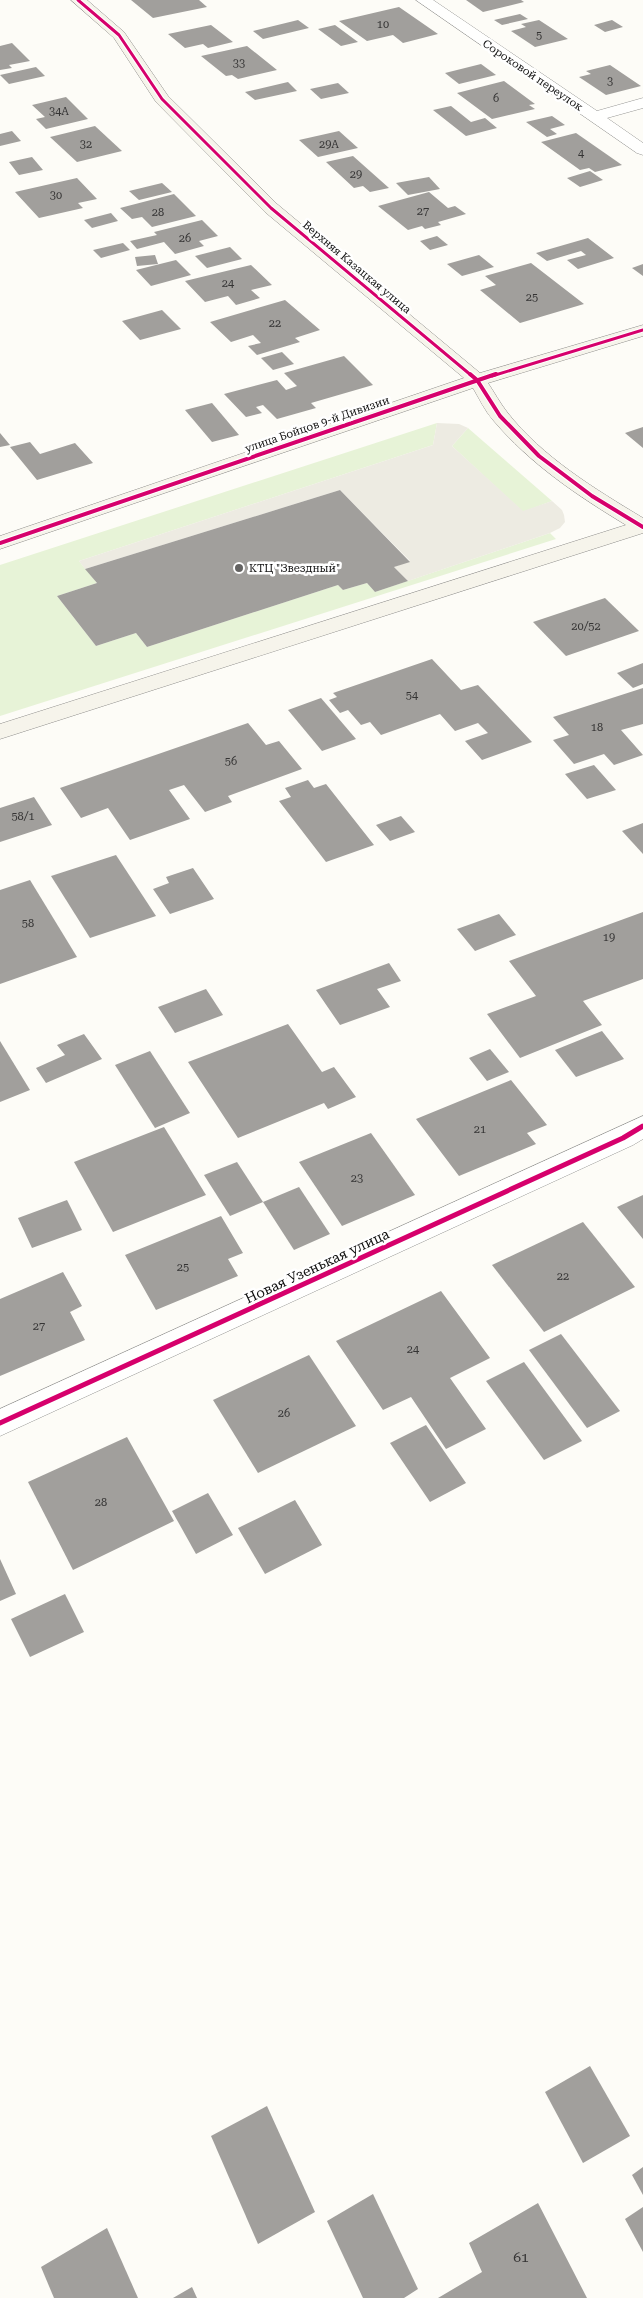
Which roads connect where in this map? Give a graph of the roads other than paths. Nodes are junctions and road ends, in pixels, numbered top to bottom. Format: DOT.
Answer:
graph roads {
  1 [pos="78,0"];
  2 [pos="423,0"];
  3 [pos="643,103"];
  4 [pos="594,117"];
  5 [pos="643,150"];
  6 [pos="643,330"];
  7 [pos="477,380"];
  8 [pos="643,526"];
  9 [pos="0,543"];
  10 [pos="0,732"];
  11 [pos="643,1126"];
  12 [pos="0,1423"];
  1 -- 7 [label="street, Верхняя Казацкая улица"];
  2 -- 4 [label="street, Сороковой переулок"];
  3 -- 4 [label="street"];
  4 -- 5 [label="street, Сороковой переулок"];
  6 -- 7 [label="street, улица Бойцов 9-й Дивизии"];
  7 -- 8 [label="street, Верхняя Казацкая улица"];
  7 -- 9 [label="street, улица Бойцов 9-й Дивизии"];
  8 -- 10 [label="street"];
  11 -- 12 [label="street, Новая Узенькая улица"];
}
